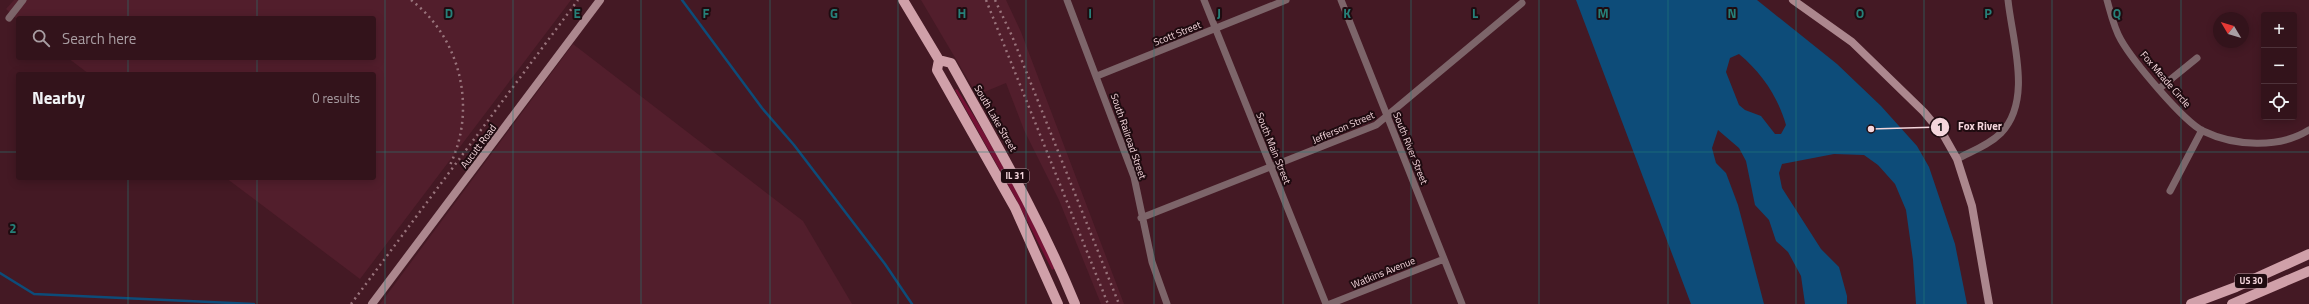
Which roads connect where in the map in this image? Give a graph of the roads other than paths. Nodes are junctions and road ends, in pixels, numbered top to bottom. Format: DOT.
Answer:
graph roads {
  1 [pos="23,0"];
  2 [pos="600,0"];
  3 [pos="904,0"];
  4 [pos="1067,0"];
  5 [pos="1204,0"];
  6 [pos="1286,0"];
  7 [pos="1341,0"];
  8 [pos="1793,0"];
  9 [pos="2008,0"];
  10 [pos="2107,0"];
  11 [pos="1522,3"];
  12 [pos="9,18"];
  13 [pos="1215,28"];
  14 [pos="2197,58"];
  15 [pos="939,60"];
  16 [pos="1097,76"];
  17 [pos="2160,88"];
  18 [pos="1387,117"];
  19 [pos="2202,130"];
  20 [pos="2309,130"];
  21 [pos="1957,159"];
  22 [pos="1271,167"];
  23 [pos="2170,191"];
  24 [pos="1141,218"];
  25 [pos="2309,254"];
  26 [pos="1444,259"];
  27 [pos="2309,271"];
  28 [pos="372,304"];
  29 [pos="1058,304"];
  30 [pos="1075,304"];
  31 [pos="1167,304"];
  32 [pos="1326,304"];
  33 [pos="1330,304"];
  34 [pos="1462,304"];
  35 [pos="1989,304"];
  36 [pos="2191,304"];
  37 [pos="2232,304"];
  1 -- 12 [label="street"];
  2 -- 28 [label="street, Aucutt Road"];
  3 -- 15 [label="main road, South Lake Street / IL 31"];
  4 -- 16 [label="street, South Railroad Street"];
  5 -- 13 [label="street, South Main Street"];
  6 -- 13 [label="street, Scott Street"];
  7 -- 18 [label="street, South River Street"];
  8 -- 21 [label="street"];
  9 -- 21 [label="street"];
  10 -- 17 [label="street, Fox Meade Circle"];
  11 -- 18 [label="street, Jefferson Street"];
  13 -- 16 [label="street, Scott Street"];
  13 -- 22 [label="street, South Main Street"];
  14 -- 17 [label="street"];
  15 -- 29 [label="main road, South Lake Street / IL 31"];
  15 -- 30 [label="main road, South Lake Street / IL 31"];
  16 -- 24 [label="street, South Railroad Street"];
  17 -- 19 [label="street, Fox Meade Circle"];
  18 -- 22 [label="street, Jefferson Street"];
  18 -- 26 [label="street, South River Street"];
  19 -- 20 [label="street, Fox Meade Circle"];
  19 -- 23 [label="street"];
  21 -- 35 [label="street"];
  22 -- 24 [label="street, Jefferson Street"];
  22 -- 32 [label="street, South Main Street"];
  24 -- 31 [label="street, South Railroad Street"];
  25 -- 36 [label="main road, US 30"];
  26 -- 33 [label="street, Watkins Avenue"];
  26 -- 34 [label="street, South River Street"];
  27 -- 37 [label="main road, US 30"];
}
